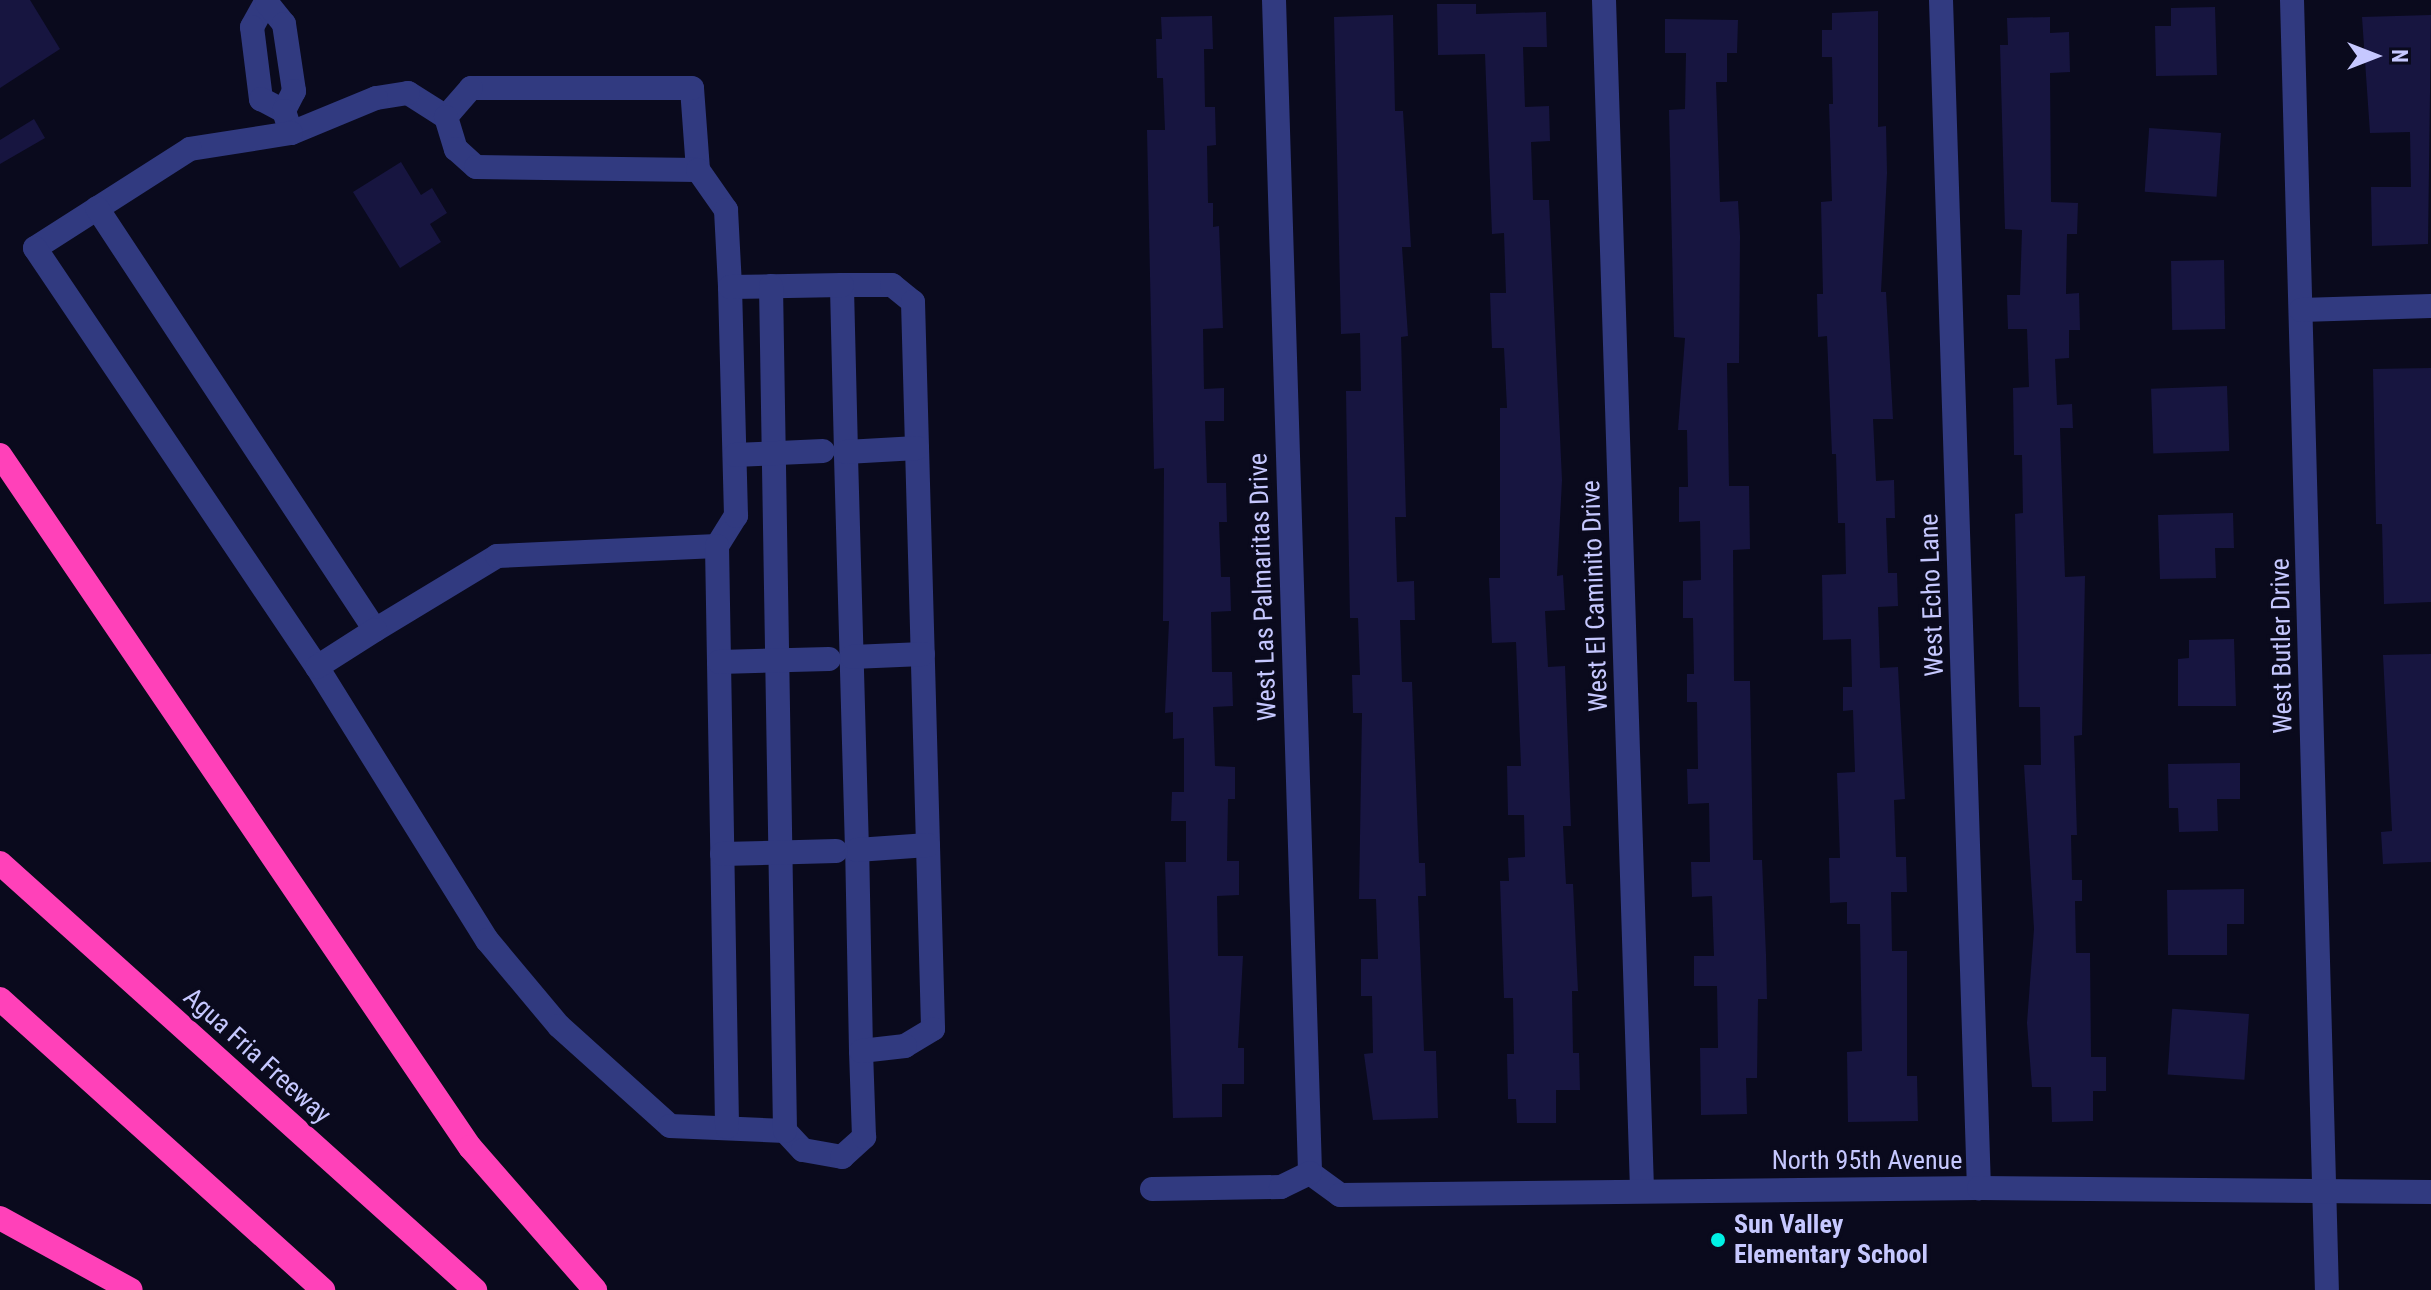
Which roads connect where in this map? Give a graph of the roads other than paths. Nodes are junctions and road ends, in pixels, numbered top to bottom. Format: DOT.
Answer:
graph roads {
  1 [pos="1274,0"];
  2 [pos="1604,0"];
  3 [pos="1941,0"];
  4 [pos="2292,0"];
  5 [pos="267,2"];
  6 [pos="446,117"];
  7 [pos="288,122"];
  8 [pos="698,170"];
  9 [pos="97,208"];
  10 [pos="842,285"];
  11 [pos="771,286"];
  12 [pos="730,287"];
  13 [pos="2431,306"];
  14 [pos="2301,310"];
  15 [pos="917,448"];
  16 [pos="835,452"];
  17 [pos="774,453"];
  18 [pos="0,455"];
  19 [pos="735,455"];
  20 [pos="717,546"];
  21 [pos="375,630"];
  22 [pos="923,654"];
  23 [pos="840,658"];
  24 [pos="777,660"];
  25 [pos="719,662"];
  26 [pos="317,667"];
  27 [pos="928,845"];
  28 [pos="846,851"];
  29 [pos="781,853"];
  30 [pos="722,854"];
  31 [pos="0,863"];
  32 [pos="0,999"];
  33 [pos="861,1051"];
  34 [pos="727,1127"];
  35 [pos="785,1131"];
  36 [pos="1310,1173"];
  37 [pos="1979,1188"];
  38 [pos="1152,1189"];
  39 [pos="1642,1190"];
  40 [pos="2431,1192"];
  41 [pos="2326,1193"];
  42 [pos="0,1218"];
  43 [pos="131,1290"];
  44 [pos="323,1290"];
  45 [pos="475,1290"];
  46 [pos="595,1290"];
  47 [pos="2327,1290"];
  1 -- 36 [label="street, West Las Palmaritas Drive"];
  2 -- 39 [label="street, West El Caminito Drive"];
  3 -- 37 [label="street, West Echo Lane"];
  4 -- 14 [label="street, West Butler Drive"];
  5 -- 7 [label="street"];
  5 -- 7 [label="street"];
  6 -- 7 [label="street"];
  6 -- 8 [label="street"];
  6 -- 8 [label="street"];
  7 -- 9 [label="street"];
  8 -- 12 [label="street"];
  9 -- 21 [label="street"];
  9 -- 26 [label="street"];
  10 -- 11 [label="street"];
  10 -- 15 [label="street"];
  10 -- 16 [label="street"];
  11 -- 12 [label="street"];
  11 -- 17 [label="street"];
  12 -- 19 [label="street"];
  13 -- 14 [label="street"];
  14 -- 41 [label="street, West Butler Drive"];
  15 -- 16 [label="street"];
  15 -- 22 [label="street"];
  16 -- 17 [label="street"];
  16 -- 23 [label="street"];
  17 -- 19 [label="street"];
  17 -- 24 [label="street"];
  18 -- 46 [label="highway"];
  19 -- 20 [label="street"];
  20 -- 21 [label="street"];
  20 -- 25 [label="street"];
  21 -- 26 [label="street"];
  22 -- 23 [label="street"];
  22 -- 27 [label="street"];
  23 -- 24 [label="street"];
  23 -- 28 [label="street"];
  24 -- 25 [label="street"];
  24 -- 29 [label="street"];
  25 -- 30 [label="street"];
  26 -- 34 [label="street"];
  27 -- 28 [label="street"];
  27 -- 33 [label="street"];
  28 -- 29 [label="street"];
  28 -- 33 [label="street"];
  29 -- 30 [label="street"];
  29 -- 35 [label="street"];
  30 -- 34 [label="street"];
  31 -- 45 [label="highway, Agua Fria Freeway"];
  32 -- 44 [label="highway"];
  33 -- 35 [label="street"];
  34 -- 35 [label="street"];
  36 -- 38 [label="street"];
  36 -- 39 [label="street, North 95th Avenue"];
  37 -- 39 [label="street, North 95th Avenue"];
  37 -- 41 [label="street, North 95th Avenue"];
  40 -- 41 [label="street, North 95th Avenue"];
  41 -- 47 [label="street, West Butler Drive"];
  42 -- 43 [label="highway"];
}
